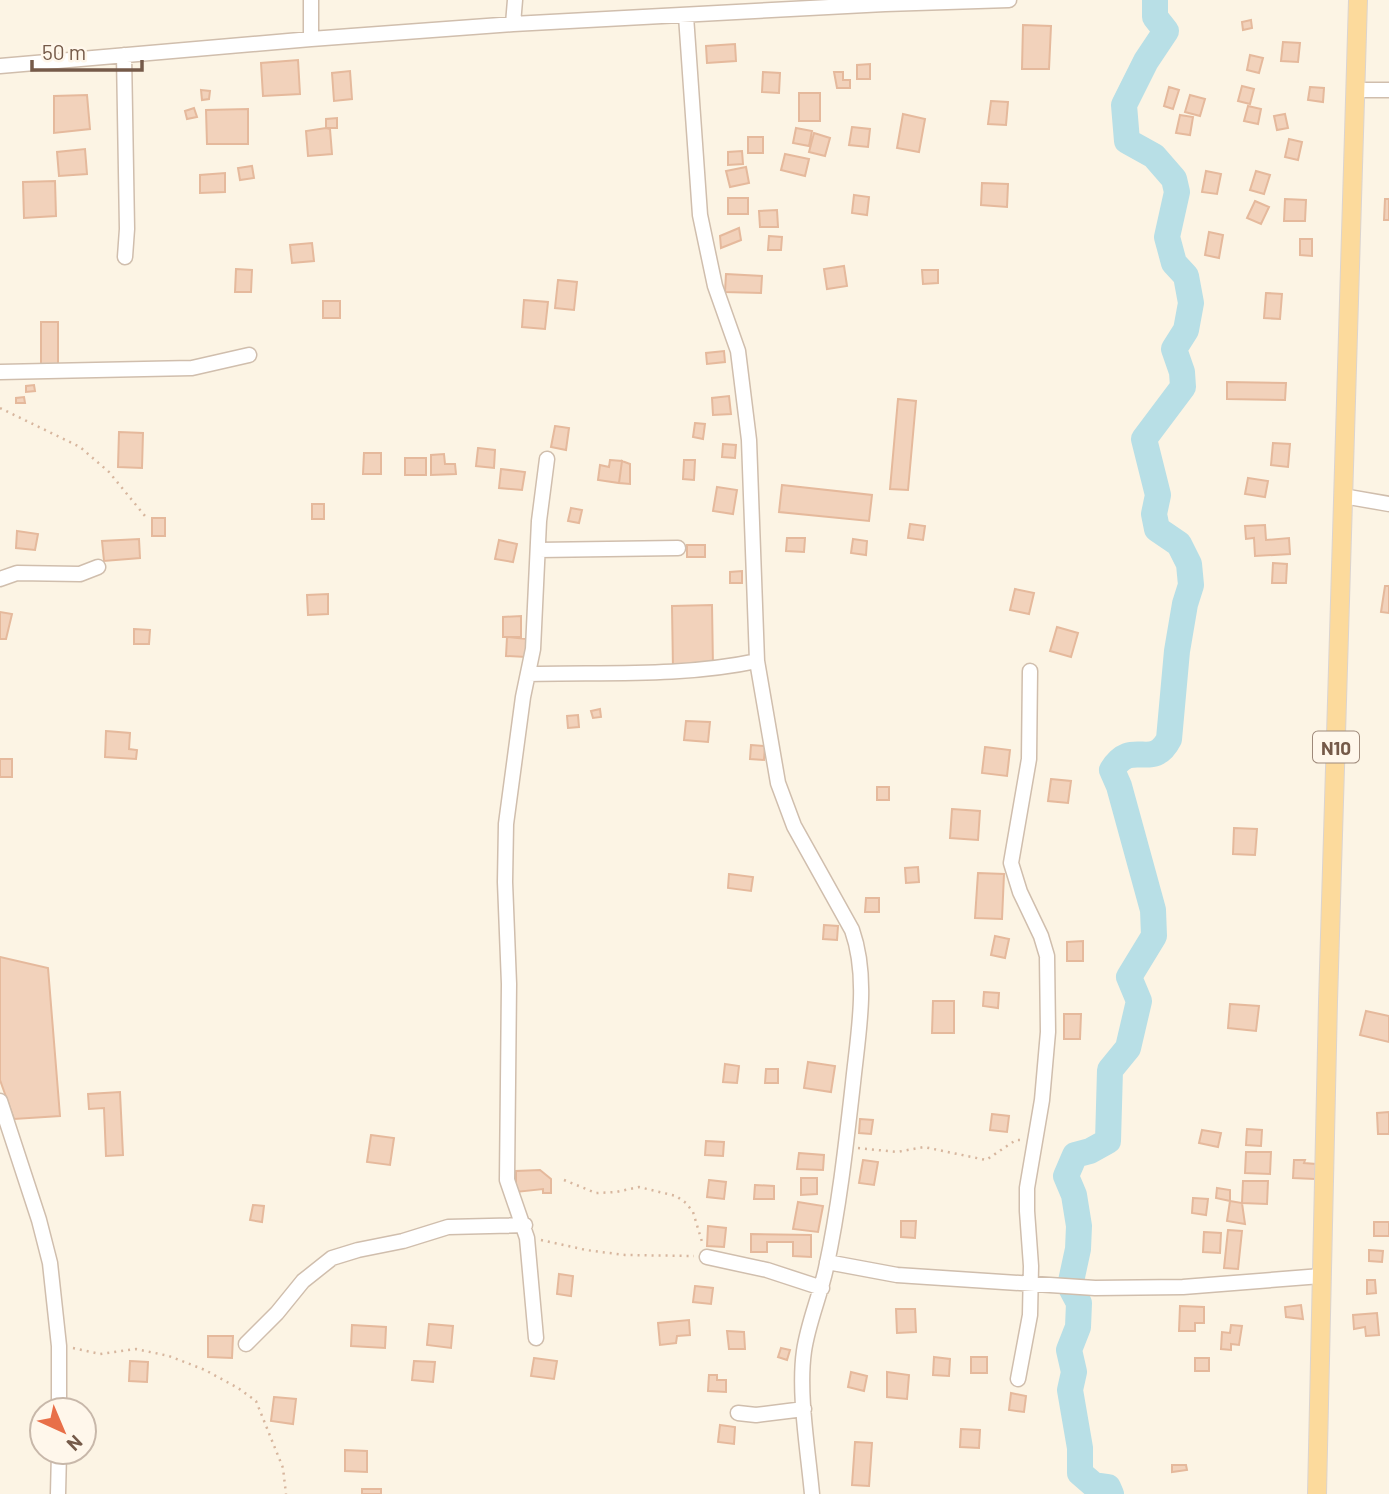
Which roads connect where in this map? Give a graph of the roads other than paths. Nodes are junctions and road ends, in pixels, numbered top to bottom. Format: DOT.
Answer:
graph roads {
  1 [pos="311,0"];
  2 [pos="514,0"];
  3 [pos="1009,0"];
  4 [pos="1358,0"];
  5 [pos="885,2"];
  6 [pos="686,16"];
  7 [pos="513,24"];
  8 [pos="310,39"];
  9 [pos="124,55"];
  10 [pos="0,66"];
  11 [pos="1355,90"];
  12 [pos="1389,90"];
  13 [pos="125,257"];
  14 [pos="249,355"];
  15 [pos="0,372"];
  16 [pos="547,459"];
  17 [pos="1343,496"];
  18 [pos="1389,504"];
  19 [pos="678,548"];
  20 [pos="538,550"];
  21 [pos="99,567"];
  22 [pos="0,579"];
  23 [pos="757,661"];
  24 [pos="1030,671"];
  25 [pos="528,674"];
  26 [pos="0,1101"];
  27 [pos="526,1232"];
  28 [pos="706,1257"];
  29 [pos="827,1262"];
  30 [pos="1321,1276"];
  31 [pos="1031,1284"];
  32 [pos="822,1288"];
  33 [pos="536,1338"];
  34 [pos="246,1344"];
  35 [pos="1018,1379"];
  36 [pos="59,1396"];
  37 [pos="804,1409"];
  38 [pos="738,1413"];
  39 [pos="59,1466"];
  40 [pos="58,1494"];
  41 [pos="812,1494"];
  42 [pos="1317,1494"];
  1 -- 8 [label="street"];
  2 -- 7 [label="street"];
  3 -- 5 [label="street"];
  4 -- 11 [label="main road, N10"];
  5 -- 6 [label="street"];
  6 -- 7 [label="street"];
  6 -- 23 [label="street"];
  7 -- 8 [label="street"];
  8 -- 9 [label="street"];
  9 -- 10 [label="street"];
  9 -- 13 [label="street"];
  11 -- 12 [label="street"];
  11 -- 17 [label="main road, N10"];
  14 -- 15 [label="street"];
  16 -- 20 [label="street"];
  17 -- 18 [label="street"];
  17 -- 30 [label="main road, N10"];
  19 -- 20 [label="street"];
  20 -- 25 [label="street"];
  21 -- 22 [label="street"];
  23 -- 25 [label="street"];
  23 -- 29 [label="street"];
  24 -- 31 [label="street"];
  25 -- 27 [label="street"];
  26 -- 36 [label="street"];
  27 -- 33 [label="street"];
  27 -- 34 [label="street"];
  28 -- 32 [label="street"];
  29 -- 31 [label="street"];
  29 -- 32 [label="street"];
  30 -- 31 [label="street"];
  30 -- 42 [label="main road, N10"];
  31 -- 35 [label="street"];
  32 -- 37 [label="street"];
  37 -- 38 [label="street"];
  37 -- 41 [label="street"];
  39 -- 40 [label="street"];
}
